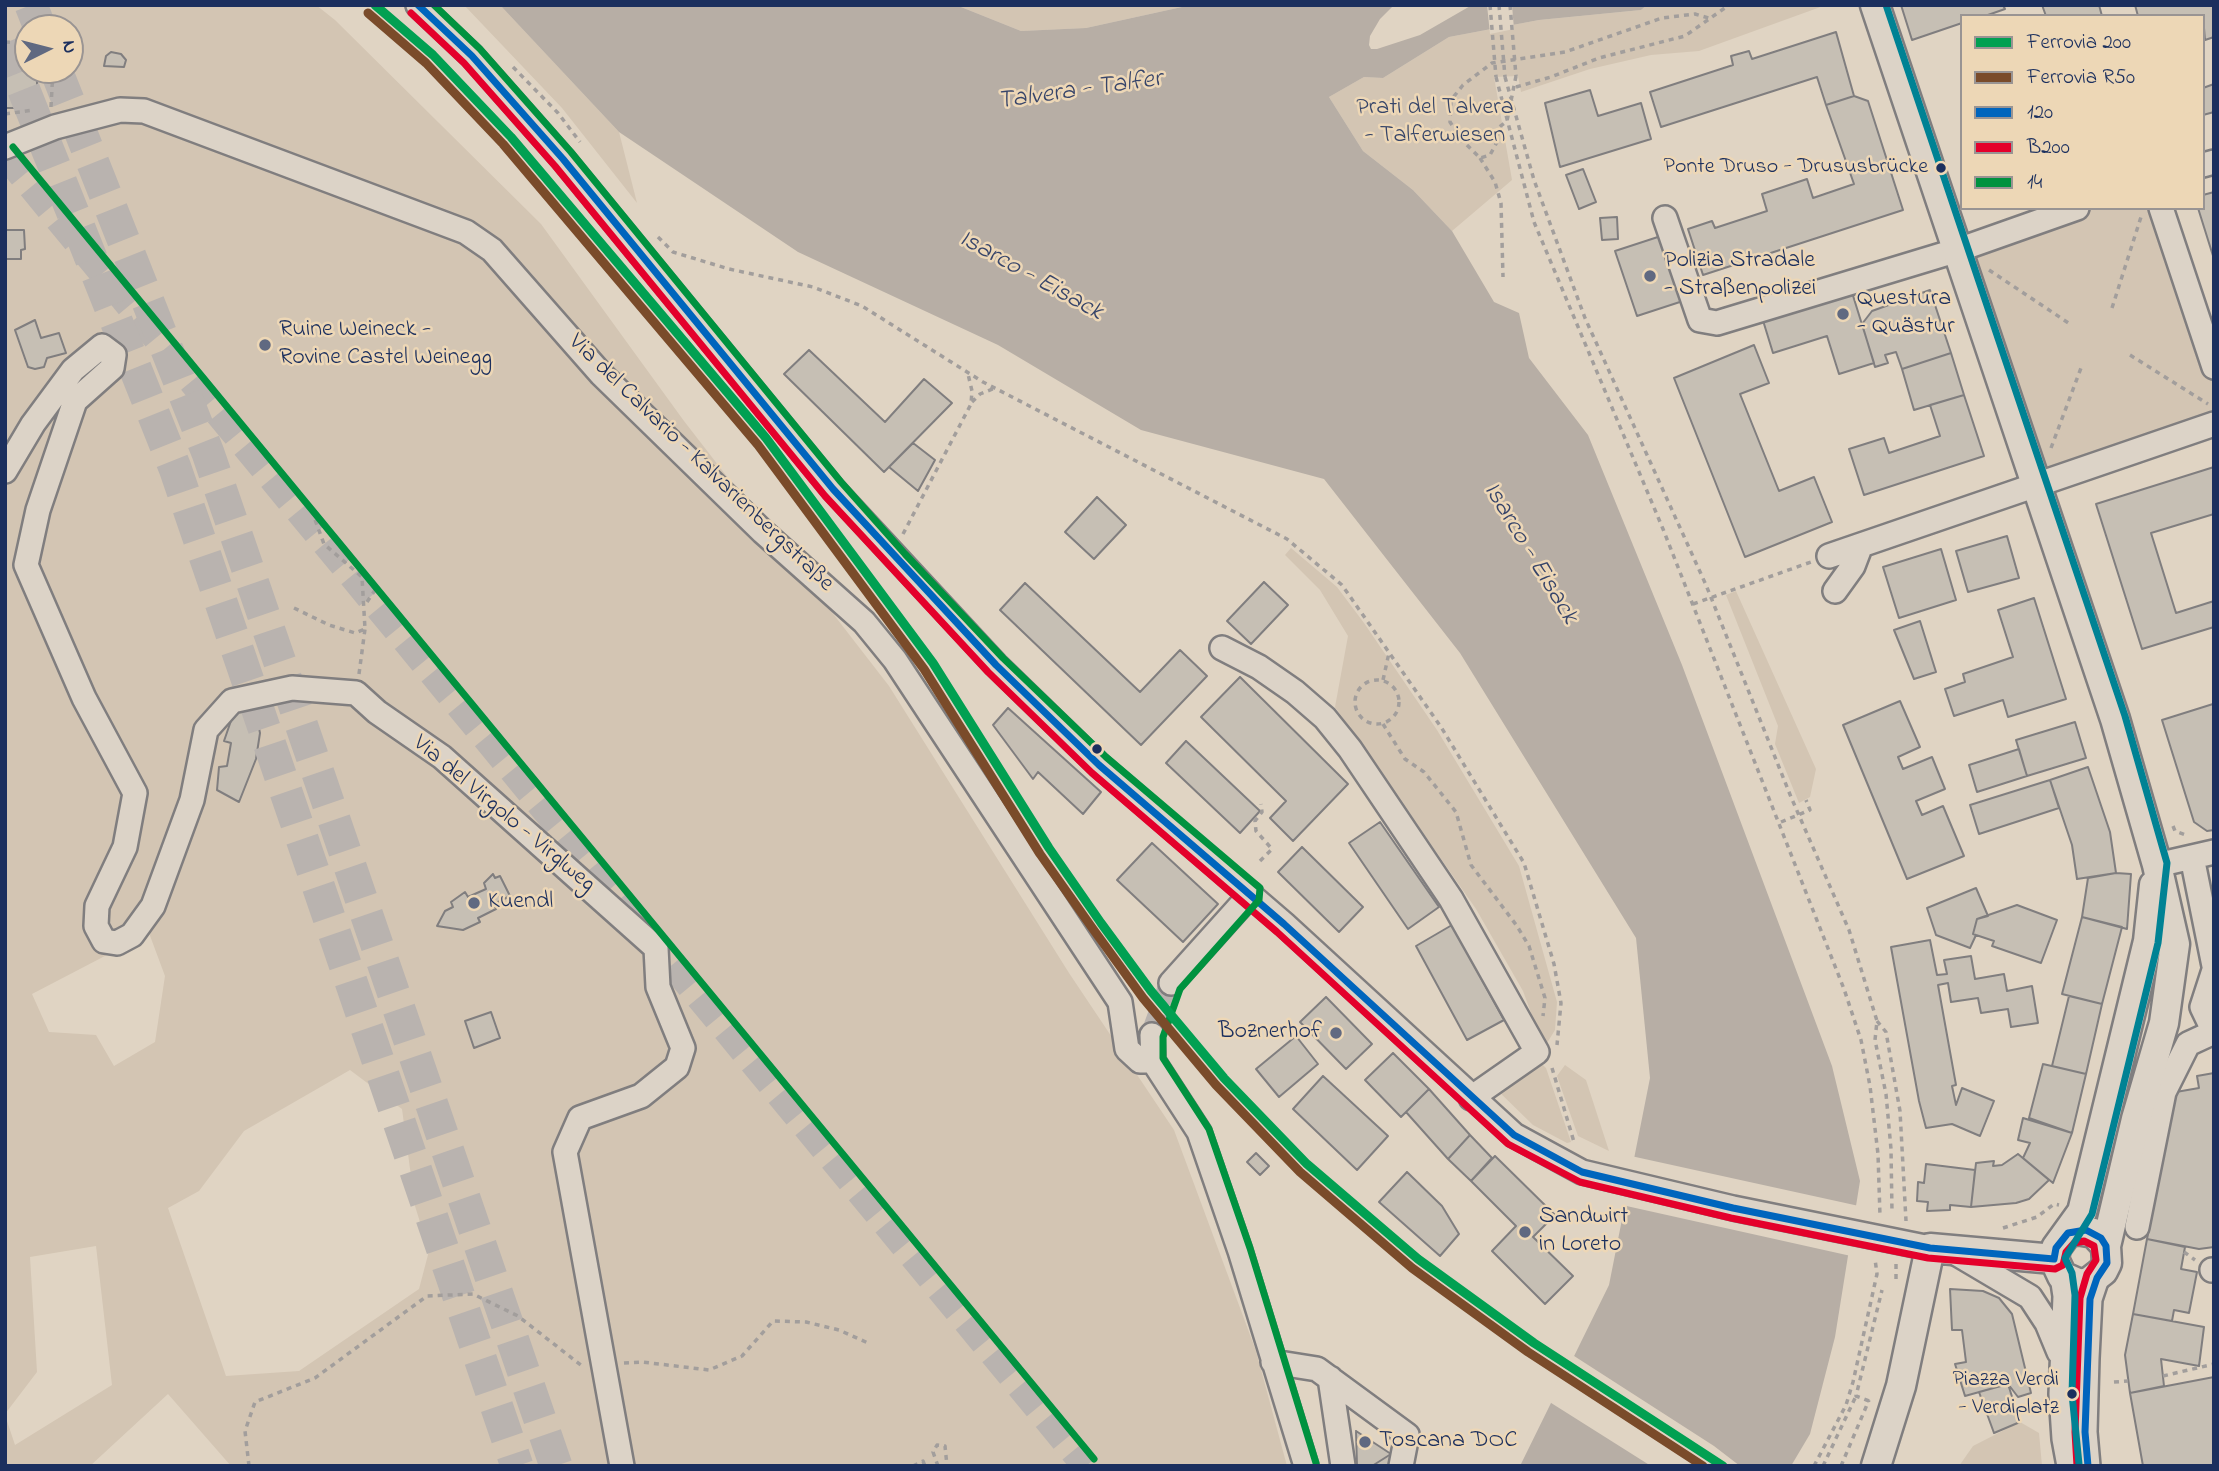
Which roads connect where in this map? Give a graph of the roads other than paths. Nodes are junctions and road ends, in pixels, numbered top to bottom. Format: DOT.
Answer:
graph roads {
  1 [pos="418,5"];
  2 [pos="1875,5"];
  3 [pos="5,147"];
  4 [pos="2071,210"];
  5 [pos="2162,210"];
  6 [pos="1665,218"];
  7 [pos="1958,250"];
  8 [pos="2214,367"];
  9 [pos="2214,424"];
  10 [pos="5,471"];
  11 [pos="2037,484"];
  12 [pos="1861,545"];
  13 [pos="1829,556"];
  14 [pos="1835,591"];
  15 [pos="1222,648"];
  16 [pos="2203,854"];
  17 [pos="2157,865"];
  18 [pos="1251,894"];
  19 [pos="2214,968"];
  20 [pos="1171,983"];
  21 [pos="2214,1032"];
  22 [pos="1152,1035"];
  23 [pos="1153,1060"];
  24 [pos="1471,1098"];
  25 [pos="2137,1227"];
  26 [pos="2068,1233"];
  27 [pos="2106,1246"];
  28 [pos="1941,1249"];
  29 [pos="2058,1268"];
  30 [pos="2097,1278"];
  31 [pos="2062,1358"];
  32 [pos="1273,1362"];
  33 [pos="1330,1378"];
  34 [pos="622,1466"];
  35 [pos="1306,1466"];
  36 [pos="1343,1466"];
  37 [pos="1401,1466"];
  38 [pos="1876,1466"];
  39 [pos="2069,1466"];
  40 [pos="2088,1466"];
  1 -- 18 [label="street"];
  2 -- 7 [label="main road"];
  3 -- 23 [label="street, Via del Calvario - Kalvarienbergstraße"];
  4 -- 7 [label="street"];
  5 -- 8 [label="street"];
  6 -- 7 [label="street"];
  7 -- 11 [label="main road"];
  9 -- 11 [label="street"];
  10 -- 34 [label="street, Via del Virgolo - Virglweg"];
  11 -- 12 [label="street"];
  11 -- 17 [label="main road"];
  12 -- 13 [label="street"];
  12 -- 14 [label="street"];
  15 -- 24 [label="street"];
  16 -- 17 [label="street"];
  16 -- 19 [label="street"];
  17 -- 26 [label="main road"];
  17 -- 27 [label="main road"];
  18 -- 20 [label="street"];
  18 -- 24 [label="street"];
  19 -- 21 [label="street"];
  21 -- 25 [label="street"];
  22 -- 23 [label="street"];
  23 -- 32 [label="street"];
  24 -- 28 [label="street"];
  26 -- 27 [label="main road"];
  26 -- 29 [label="main road"];
  27 -- 30 [label="main road"];
  28 -- 29 [label="main road"];
  28 -- 31 [label="street"];
  28 -- 38 [label="main road"];
  29 -- 30 [label="main road"];
  29 -- 31 [label="street"];
  30 -- 40 [label="street"];
  31 -- 39 [label="street"];
  32 -- 33 [label="street"];
  32 -- 35 [label="street"];
  33 -- 36 [label="street"];
  33 -- 37 [label="street"];
}
